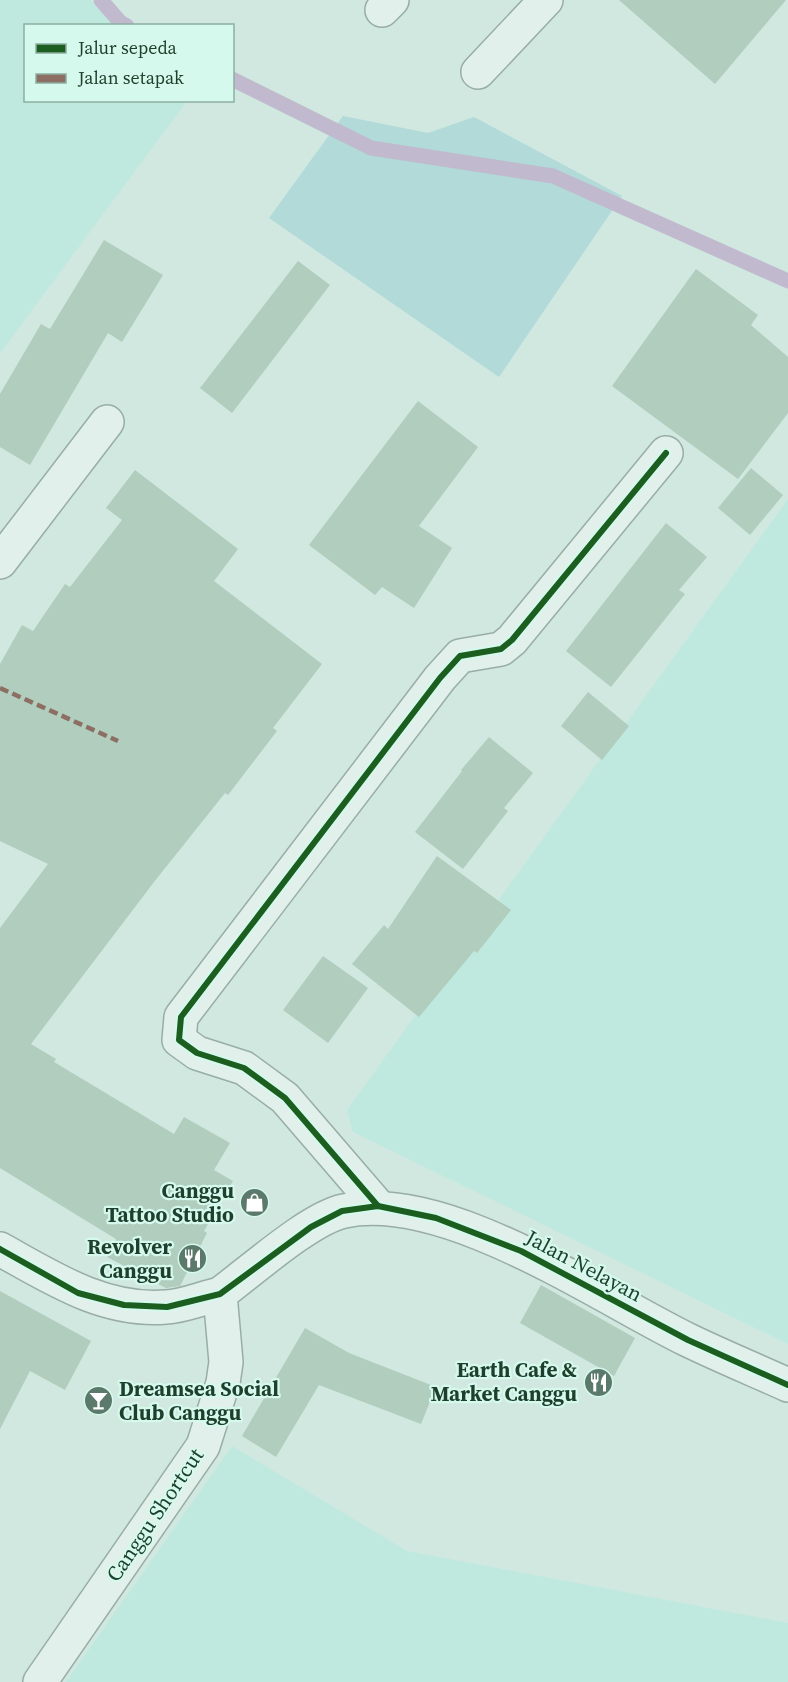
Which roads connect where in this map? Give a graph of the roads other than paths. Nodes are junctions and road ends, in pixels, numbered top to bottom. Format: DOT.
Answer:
graph roads {
  1 [pos="546,0"];
  2 [pos="478,72"];
  3 [pos="107,422"];
  4 [pos="666,453"];
  5 [pos="0,562"];
  6 [pos="378,1206"];
  7 [pos="0,1249"];
  8 [pos="220,1294"];
  9 [pos="788,1385"];
  10 [pos="40,1682"];
  1 -- 2 [label="street"];
  3 -- 5 [label="street"];
  4 -- 6 [label="street"];
  6 -- 8 [label="street, Jalan Nelayan"];
  6 -- 9 [label="street, Jalan Nelayan"];
  7 -- 8 [label="street, Jalan Nelayan"];
  8 -- 10 [label="street, Canggu Shortcut"];
}
